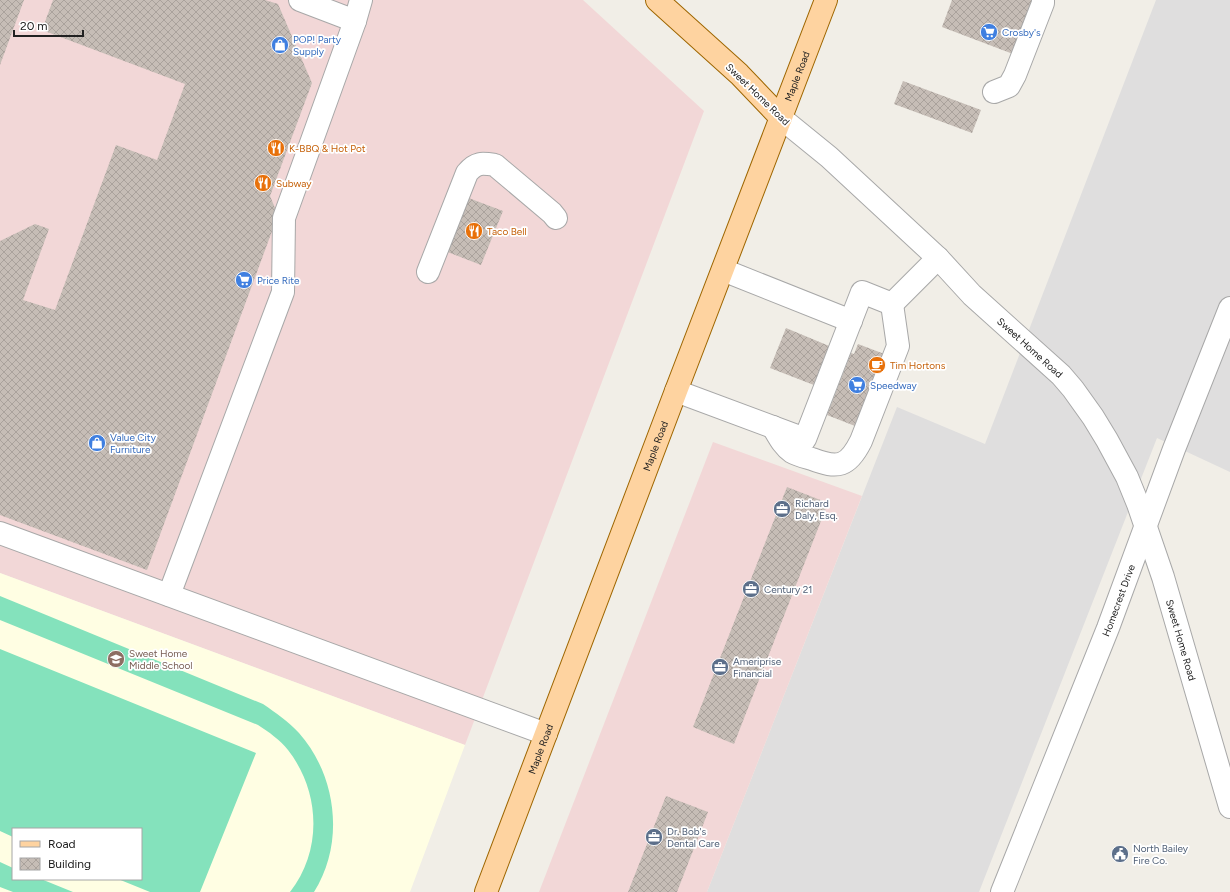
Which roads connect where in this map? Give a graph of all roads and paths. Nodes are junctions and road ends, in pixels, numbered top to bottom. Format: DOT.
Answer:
graph roads {
  1 [pos="300,0"];
  2 [pos="361,0"];
  3 [pos="657,0"];
  4 [pos="826,0"];
  5 [pos="1043,0"];
  6 [pos="355,21"];
  7 [pos="994,92"];
  8 [pos="781,118"];
  9 [pos="556,218"];
  10 [pos="938,258"];
  11 [pos="723,270"];
  12 [pos="428,272"];
  13 [pos="892,304"];
  14 [pos="1230,308"];
  15 [pos="851,321"];
  16 [pos="676,391"];
  17 [pos="772,427"];
  18 [pos="1146,526"];
  19 [pos="0,533"];
  20 [pos="169,595"];
  21 [pos="546,734"];
  22 [pos="1230,807"];
  23 [pos="486,892"];
  24 [pos="1002,892"];
  1 -- 6 [label="street"];
  2 -- 6 [label="street"];
  3 -- 8 [label="main road, Sweet Home Road"];
  4 -- 8 [label="main road, Maple Road"];
  5 -- 7 [label="street"];
  6 -- 20 [label="street"];
  8 -- 10 [label="street, Sweet Home Road"];
  8 -- 11 [label="main road, Maple Road"];
  9 -- 12 [label="street"];
  10 -- 13 [label="street"];
  10 -- 18 [label="street, Sweet Home Road"];
  11 -- 15 [label="street"];
  11 -- 16 [label="main road, Maple Road"];
  13 -- 15 [label="street"];
  13 -- 17 [label="street"];
  14 -- 18 [label="street, Homecrest Drive"];
  15 -- 17 [label="street"];
  16 -- 17 [label="street"];
  16 -- 21 [label="main road, Maple Road"];
  18 -- 22 [label="street, Sweet Home Road"];
  18 -- 24 [label="street, Homecrest Drive"];
  19 -- 20 [label="street"];
  20 -- 21 [label="street"];
  21 -- 23 [label="main road, Maple Road"];
}
